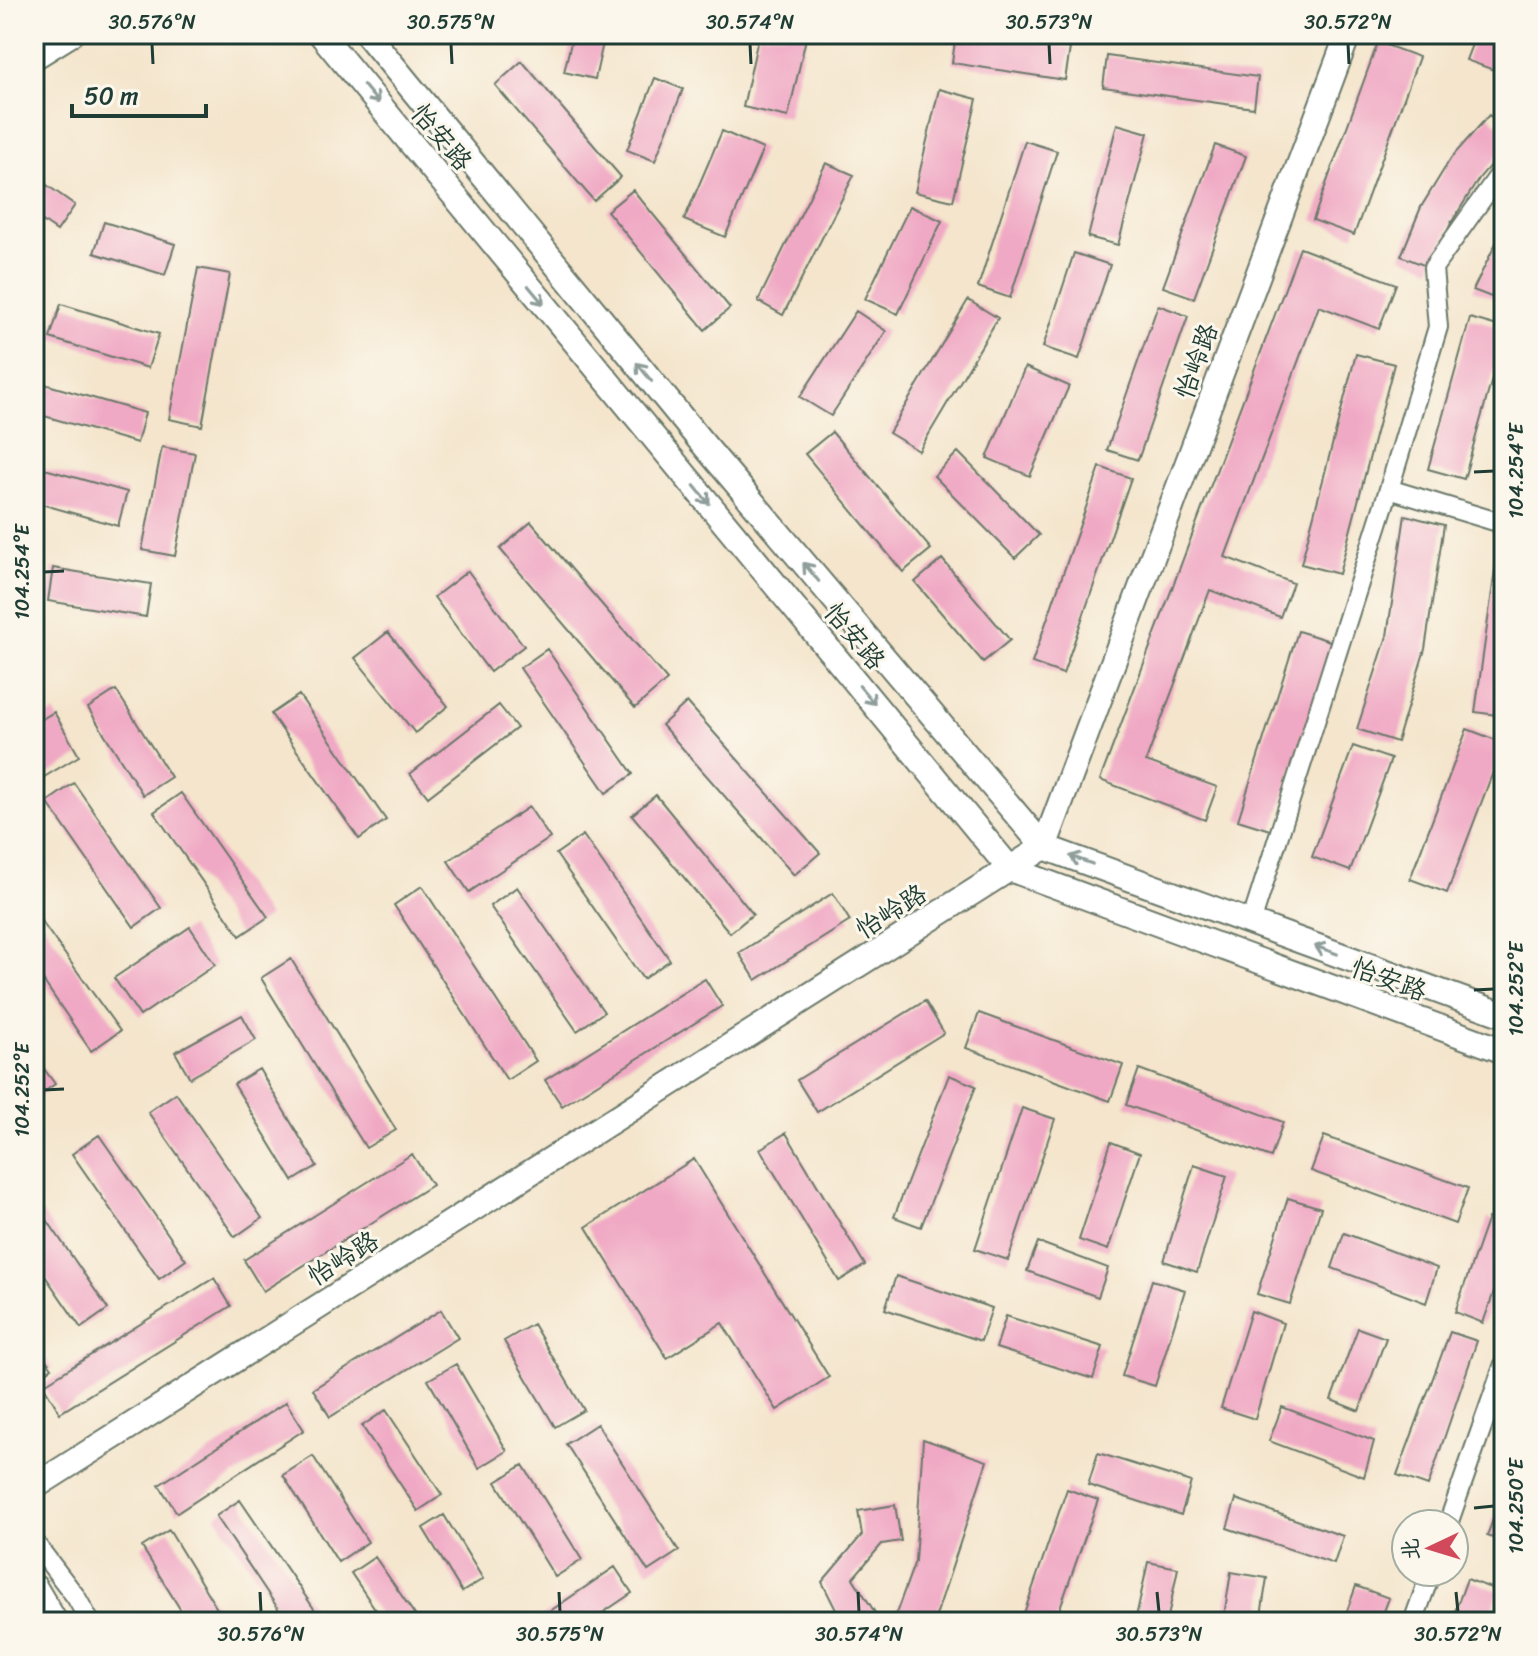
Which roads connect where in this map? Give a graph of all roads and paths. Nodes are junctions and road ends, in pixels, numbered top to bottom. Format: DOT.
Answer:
graph roads {
  1 [pos="71,34"];
  2 [pos="321,34"];
  3 [pos="367,34"];
  4 [pos="1348,34"];
  5 [pos="34,57"];
  6 [pos="1504,168"];
  7 [pos="1389,489"];
  8 [pos="1504,524"];
  9 [pos="1044,847"];
  10 [pos="1010,869"];
  11 [pos="1251,923"];
  12 [pos="1504,1015"];
  13 [pos="1504,1051"];
  14 [pos="1504,1364"];
  15 [pos="34,1487"];
  16 [pos="1454,1508"];
  17 [pos="34,1542"];
  18 [pos="34,1588"];
  19 [pos="1425,1588"];
  20 [pos="54,1622"];
  21 [pos="90,1622"];
  22 [pos="1413,1622"];
  1 -- 5 [label="street"];
  2 -- 10 [label="street, 怡安路, one-way"];
  9 -- 3 [label="street, 怡安路, one-way"];
  4 -- 9 [label="street, 怡岭路"];
  6 -- 7 [label="street"];
  7 -- 8 [label="street"];
  7 -- 11 [label="street"];
  9 -- 10 [label="street, 怡岭路"];
  11 -- 9 [label="street, 怡安路, one-way"];
  10 -- 13 [label="street, 怡安路"];
  10 -- 15 [label="street, 怡岭路"];
  12 -- 11 [label="street, 怡安路, one-way"];
  14 -- 16 [label="street"];
  17 -- 21 [label="street"];
  18 -- 20 [label="main road"];
  19 -- 22 [label="street"];
}
